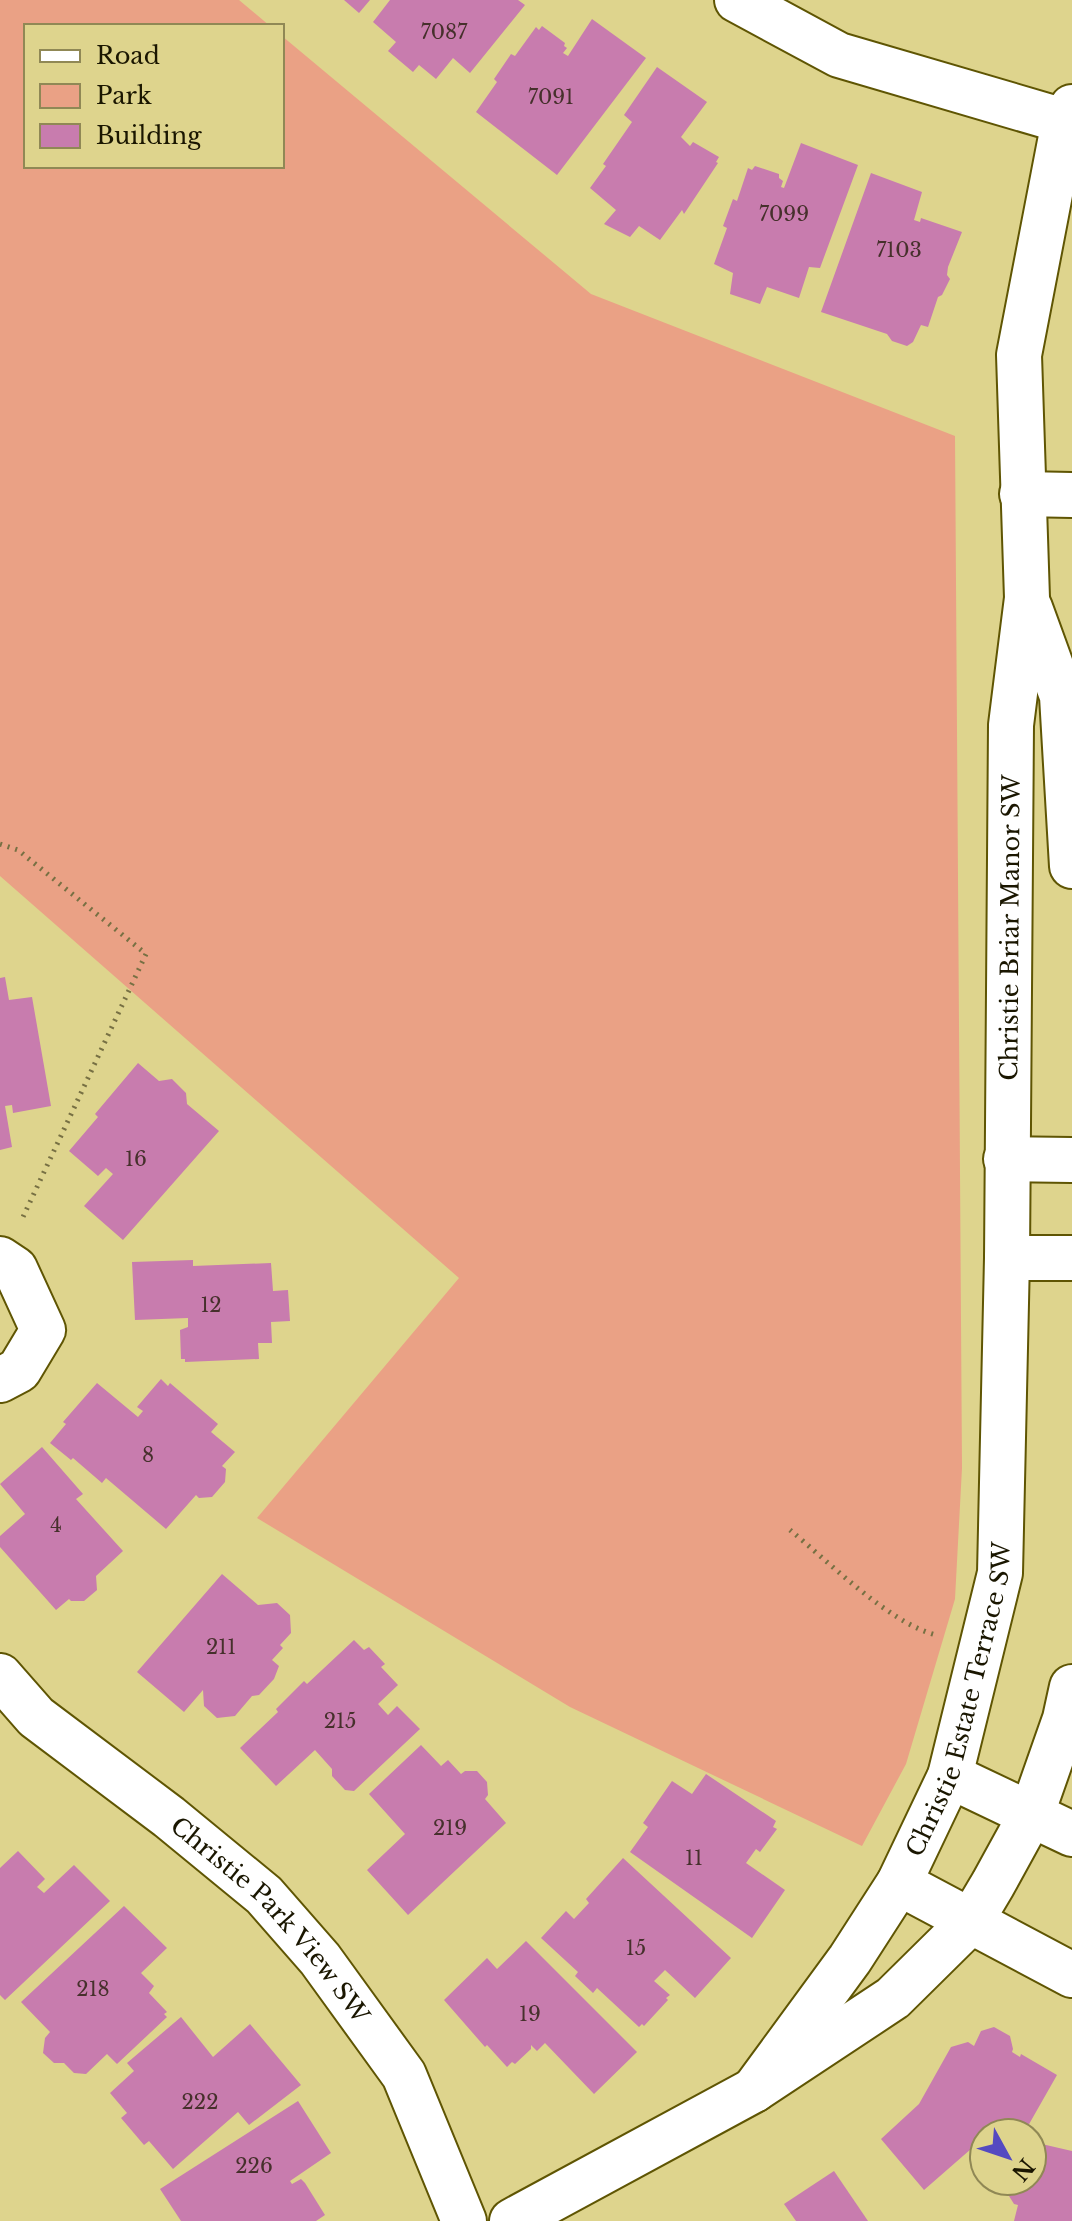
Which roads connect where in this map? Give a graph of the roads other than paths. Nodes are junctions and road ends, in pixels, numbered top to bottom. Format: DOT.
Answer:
graph roads {
  1 [pos="737,0"];
  2 [pos="1068,114"];
  3 [pos="1022,494"];
  4 [pos="1072,495"];
  5 [pos="1027,598"];
  6 [pos="1072,866"];
  7 [pos="1006,1159"];
  8 [pos="1072,1160"];
  9 [pos="1007,1258"];
  10 [pos="1072,1258"];
  11 [pos="0,1259"];
  12 [pos="0,1380"];
  13 [pos="0,1676"];
  14 [pos="1072,1687"];
  15 [pos="950,1776"];
  16 [pos="1032,1813"];
  17 [pos="1072,1834"];
  18 [pos="899,1883"];
  19 [pos="971,1921"];
  20 [pos="1072,1975"];
  21 [pos="754,2090"];
  22 [pos="464,2221"];
  23 [pos="512,2221"];
  1 -- 2 [label="street, Christie Briar Manor SW"];
  2 -- 3 [label="street, Christie Briar Manor SW"];
  3 -- 4 [label="street"];
  3 -- 5 [label="street, Christie Briar Manor SW"];
  5 -- 6 [label="street, Christie Briar Manor SW"];
  5 -- 7 [label="street, Christie Briar Manor SW"];
  7 -- 8 [label="street"];
  7 -- 9 [label="street, Christie Briar Manor SW"];
  9 -- 10 [label="street"];
  9 -- 15 [label="street, Christie Estate Terrace SW"];
  11 -- 12 [label="street"];
  13 -- 22 [label="street, Christie Park View SW"];
  14 -- 16 [label="street, Christie Estate Terrace SW"];
  15 -- 16 [label="street"];
  15 -- 18 [label="street, Christie Estate Terrace SW"];
  16 -- 17 [label="street"];
  16 -- 19 [label="street, Christie Estate Terrace SW"];
  18 -- 19 [label="street"];
  18 -- 21 [label="street, Christie Estate Terrace SW"];
  19 -- 20 [label="street"];
  19 -- 21 [label="street, Christie Estate Terrace SW"];
  21 -- 23 [label="street, Christie Estate Terrace SW"];
}
